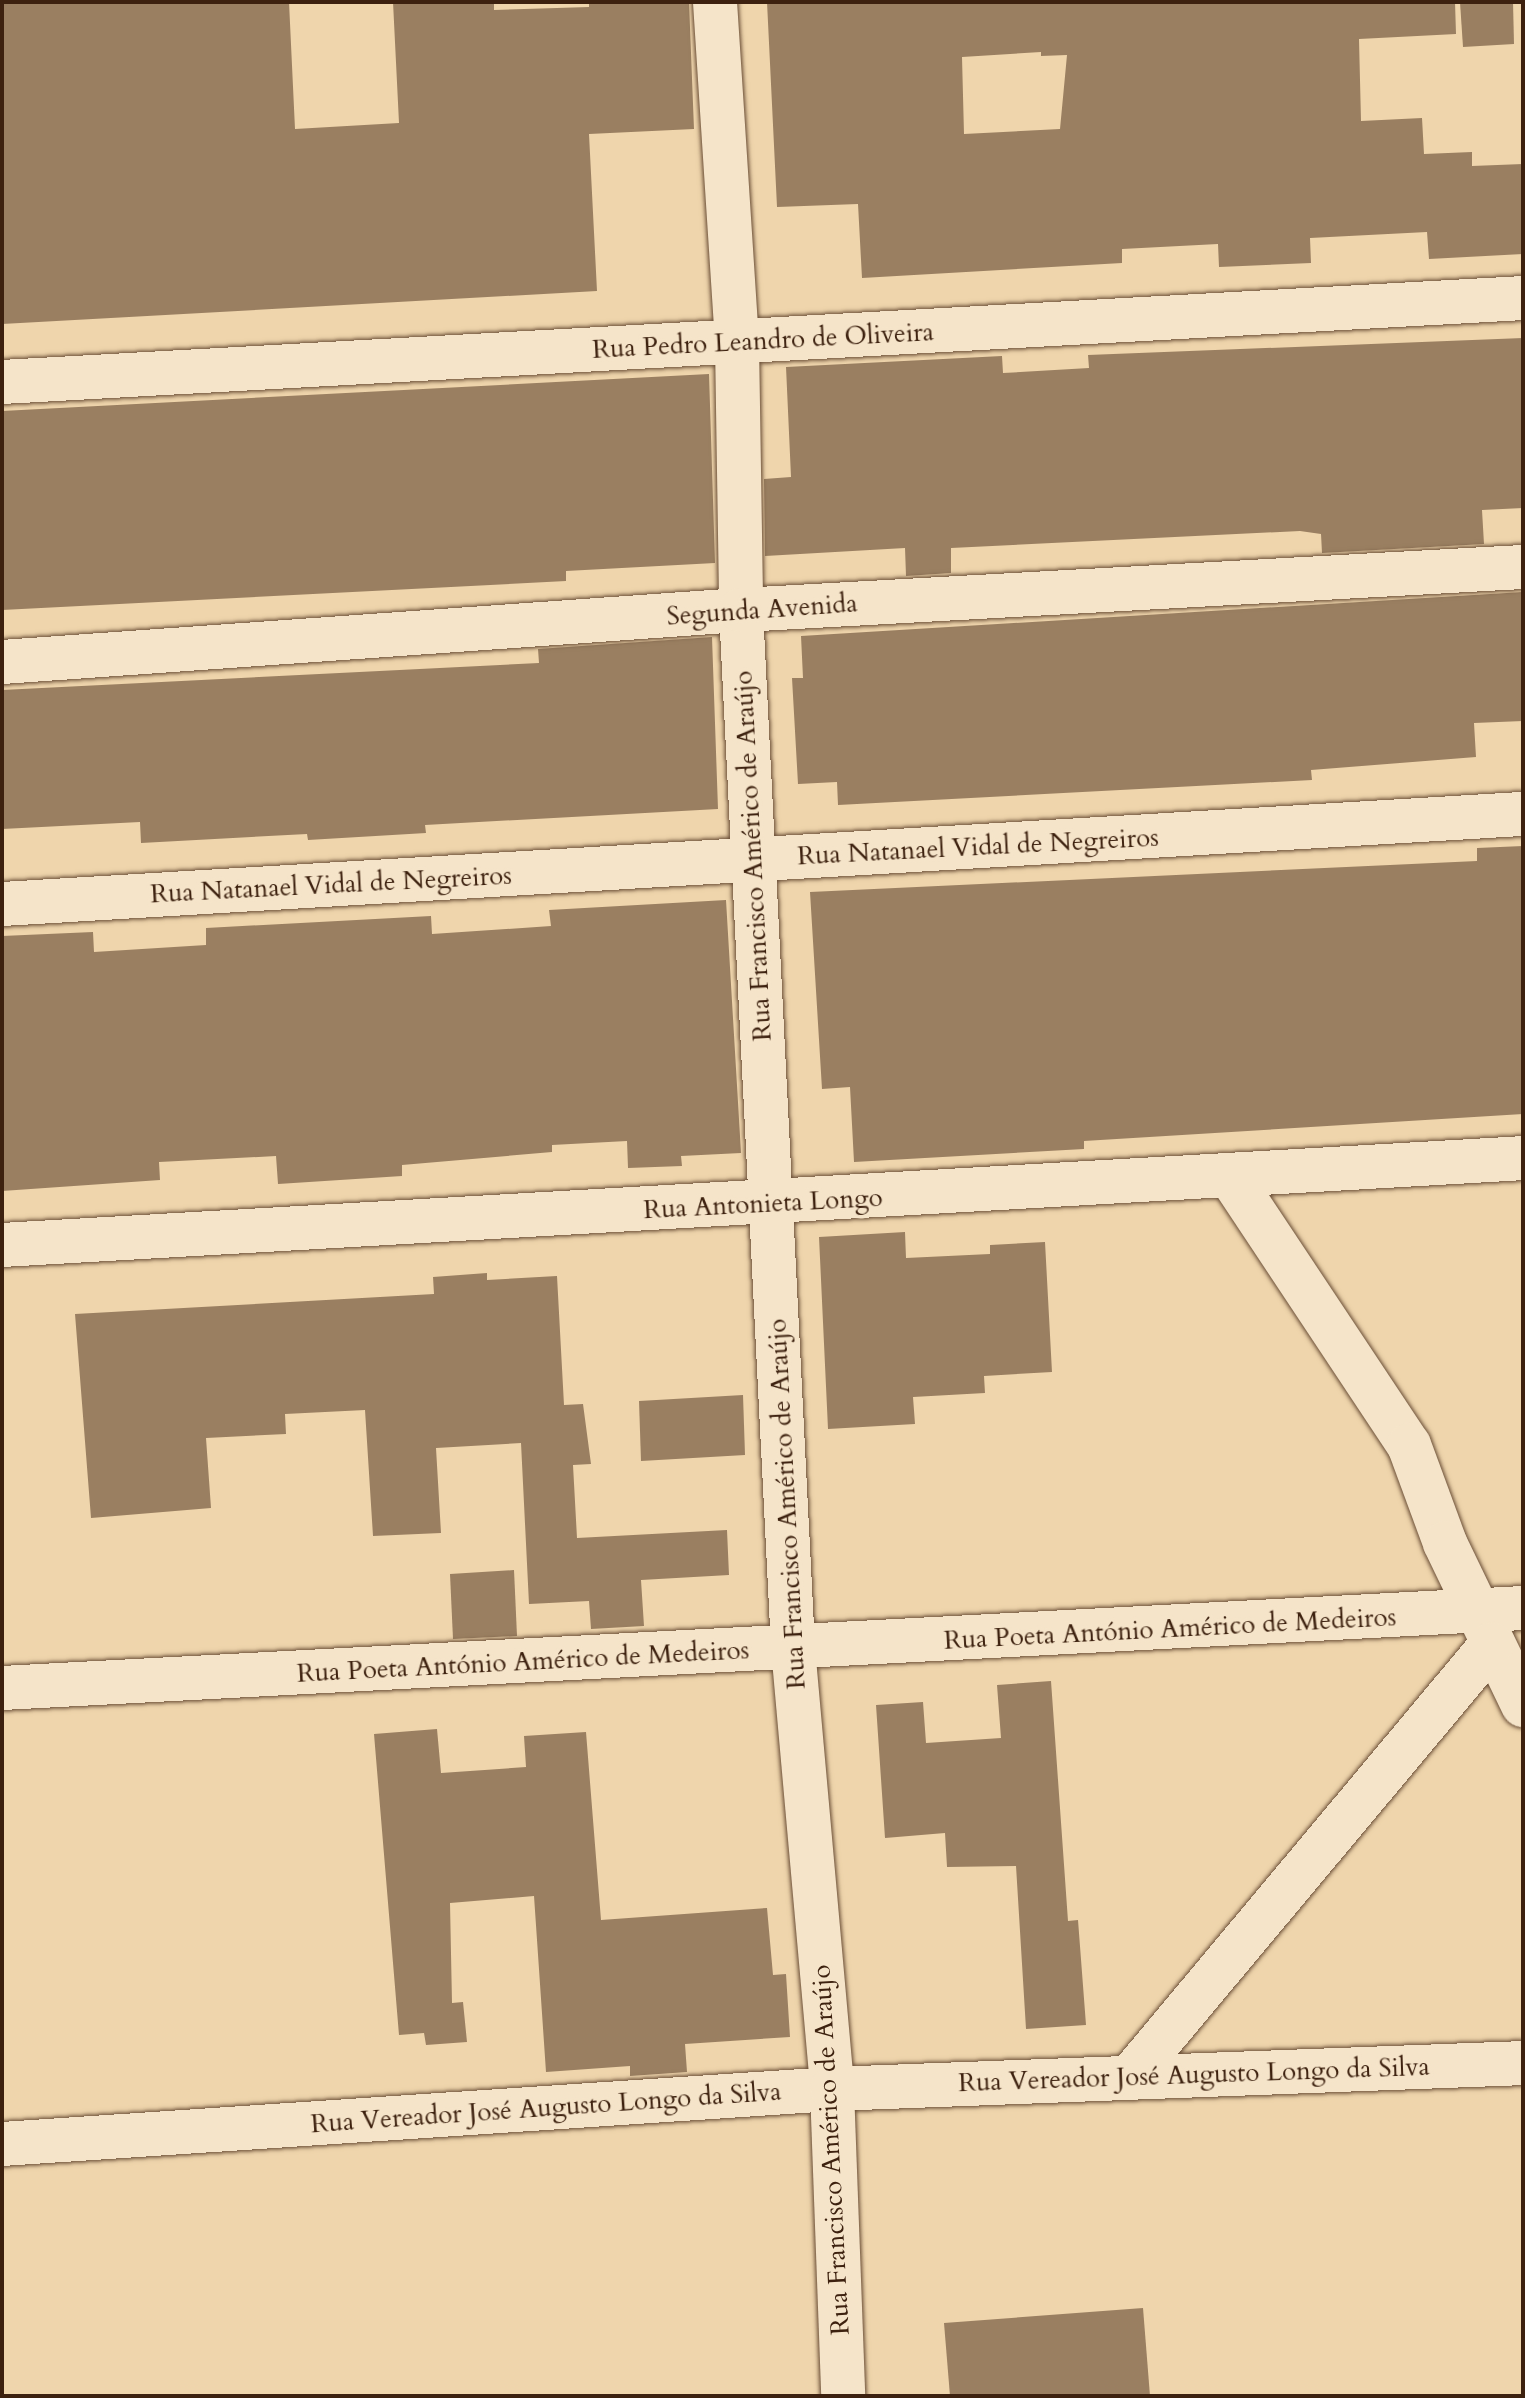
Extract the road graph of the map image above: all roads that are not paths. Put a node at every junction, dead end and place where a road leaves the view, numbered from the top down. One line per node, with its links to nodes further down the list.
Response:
1 (715, 2): 3 (street, Rua Francisco Américo de Araújo)
2 (1523, 298): 3 (street, Rua Pedro Leandro de Oliveira)
3 (737, 343): 4 (street, Rua Pedro Leandro de Oliveira); 6 (street, Rua Francisco Américo de Araújo)
4 (2, 382)
5 (1523, 567): 6 (street, Segunda Avenida)
6 (741, 610): 7 (street, Segunda Avenida); 9 (street, Rua Francisco Américo de Araújo)
7 (2, 662)
8 (1523, 814): 9 (street, Rua Natanael Vidal de Negreiros)
9 (754, 861): 10 (street, Rua Natanael Vidal de Negreiros); 13 (street, Rua Francisco Américo de Araújo)
10 (2, 904)
11 (1523, 1158): 12 (street, Rua Antonieta Longo)
12 (1230, 1176): 13 (street, Rua Antonieta Longo); 16 (street)
13 (770, 1204): 14 (street, Rua Antonieta Longo); 17 (street, Rua Francisco Américo de Araújo)
14 (2, 1245)
15 (1523, 1608): 16 (street, Rua Poeta António Américo de Medeiros)
16 (1484, 1629): 17 (street, Rua Poeta António Américo de Medeiros); 19 (street); 21 (street)
17 (793, 1648): 18 (street, Rua Poeta António Américo de Medeiros); 22 (street, Rua Francisco Américo de Araújo)
18 (2, 1688)
19 (1523, 1705)
20 (1523, 2063): 21 (street, Rua Vereador José Augusto Longo da Silva)
21 (1130, 2077): 22 (street, Rua Vereador José Augusto Longo da Silva)
22 (832, 2089): 23 (street, Rua Vereador José Augusto Longo da Silva); 24 (street, Rua Francisco Américo de Araújo)
23 (2, 2144)
24 (843, 2396)

